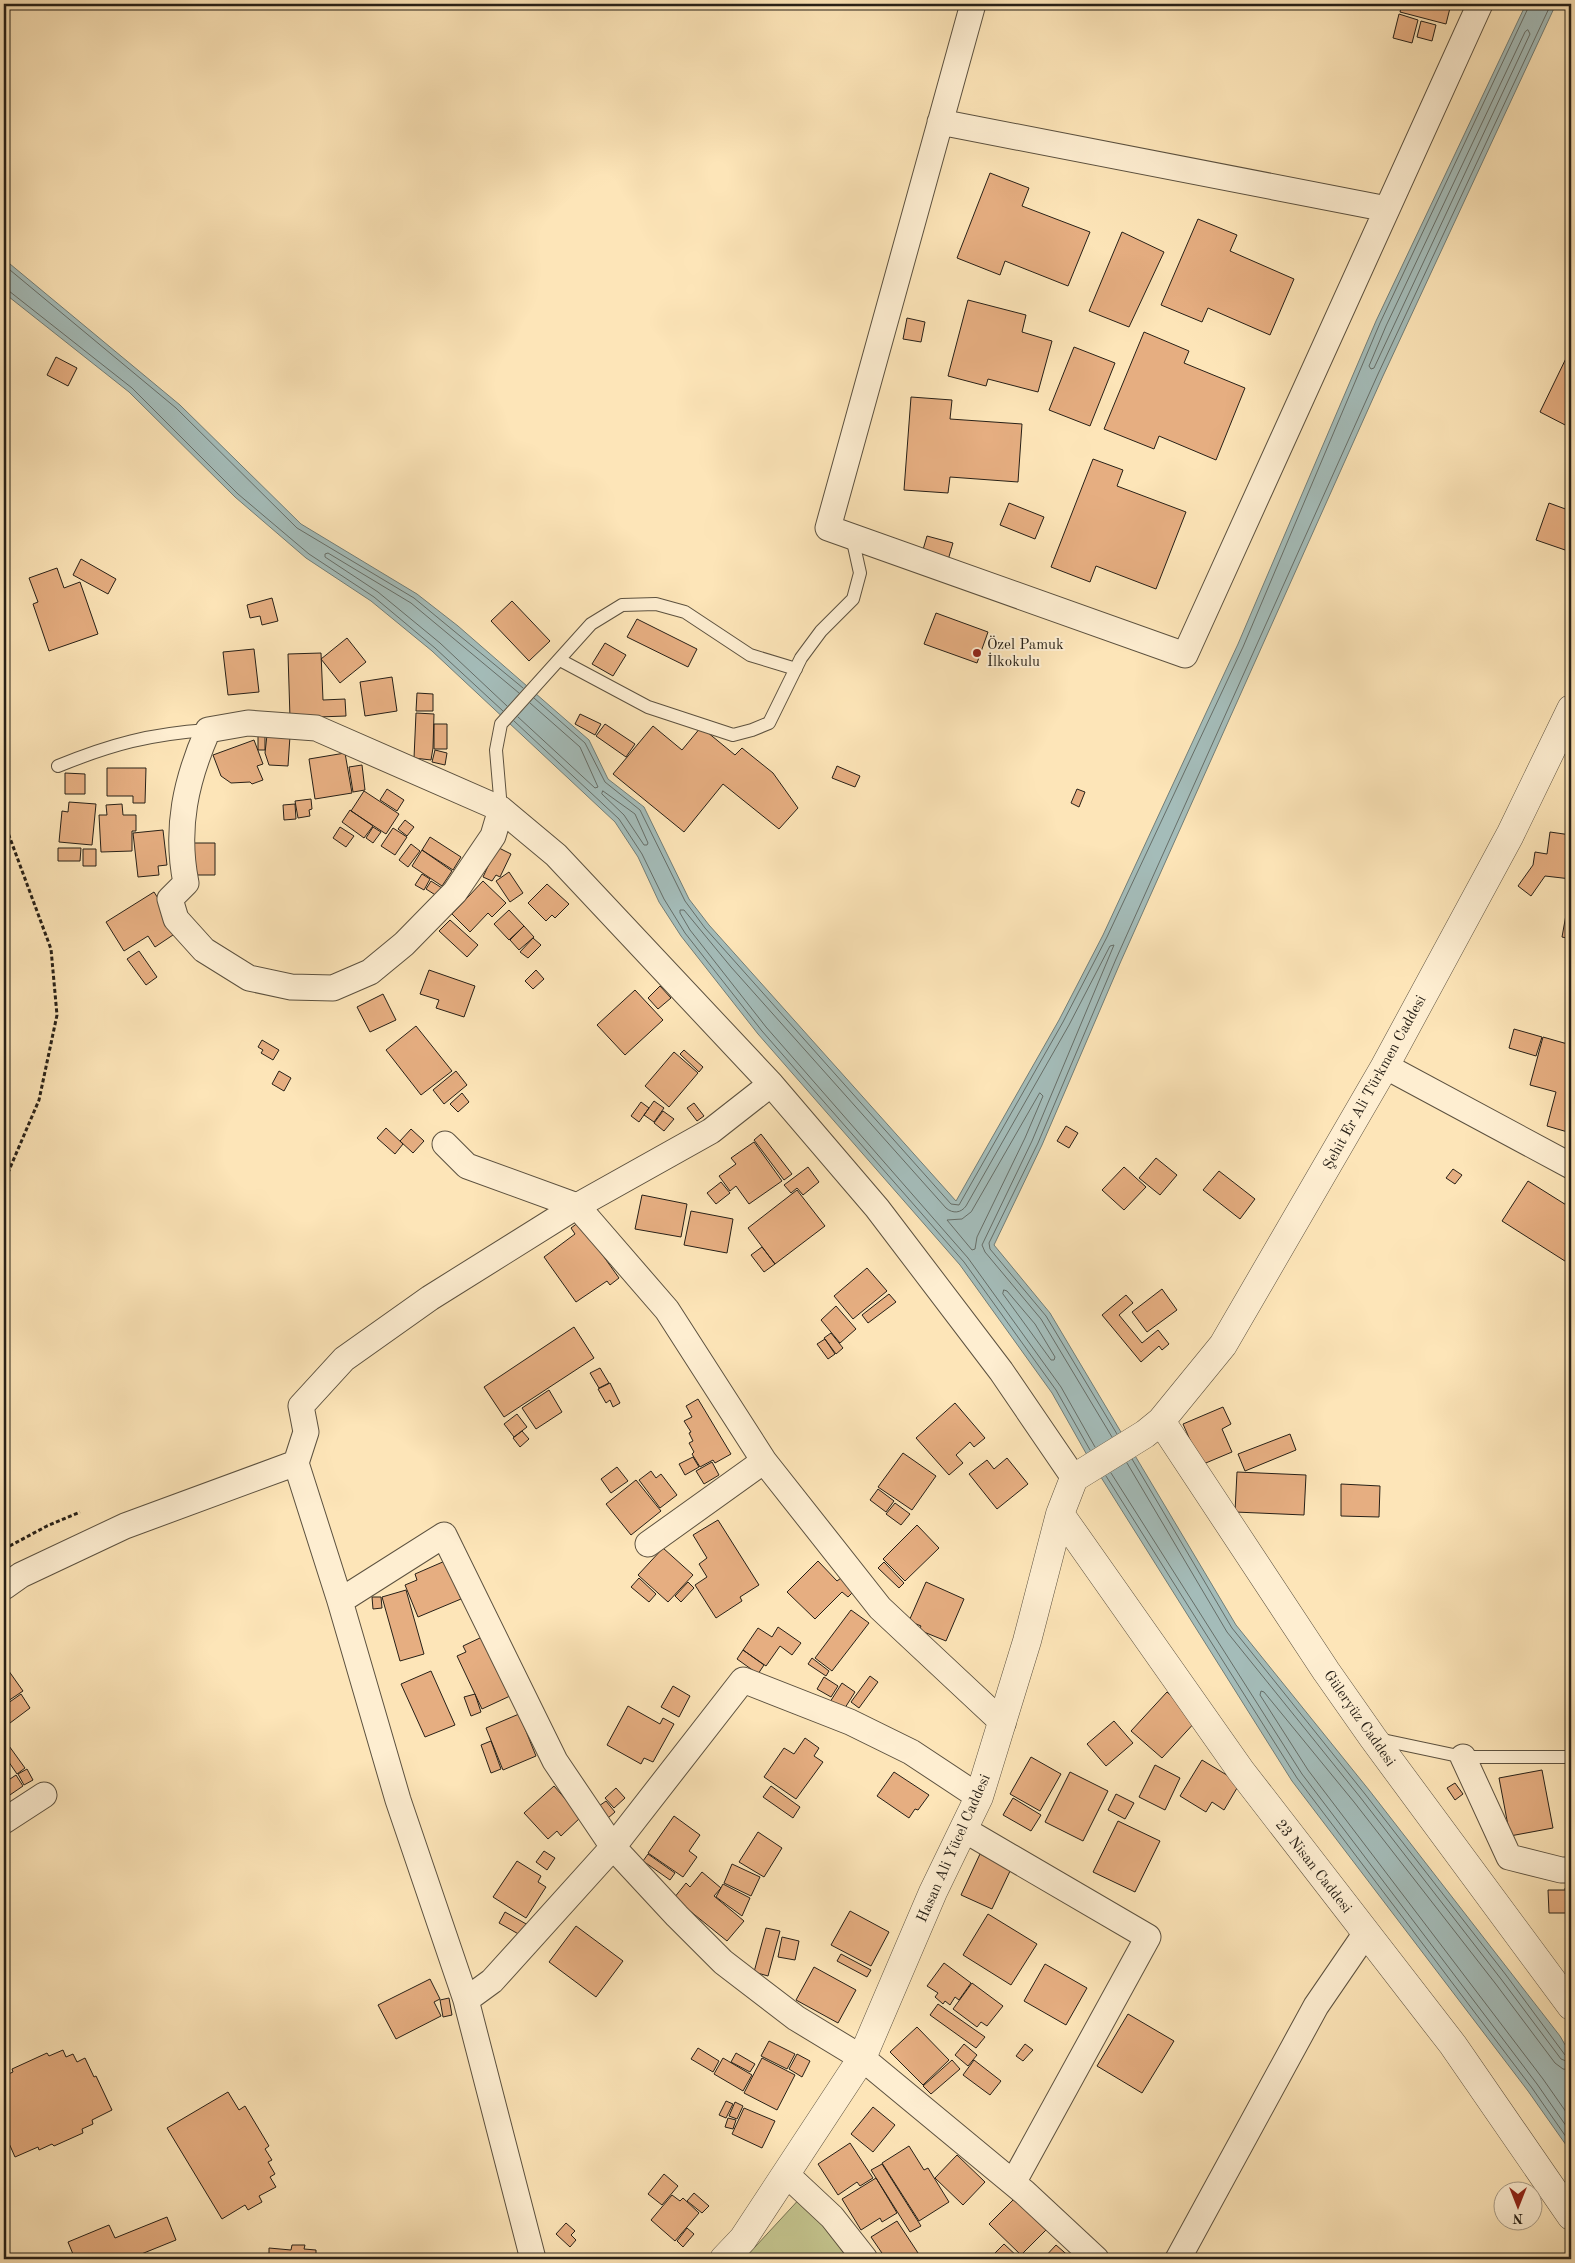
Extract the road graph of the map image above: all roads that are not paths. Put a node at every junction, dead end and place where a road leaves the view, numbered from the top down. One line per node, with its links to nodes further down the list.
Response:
1 (973, 4): 3 (street)
2 (1480, 4): 4 (street)
3 (940, 122): 4 (street); 5 (street)
4 (1387, 209): 5 (street)
5 (852, 537): 7 (lane)
6 (560, 660): 7 (lane); 7 (lane); 11 (lane)
7 (796, 669)
8 (1571, 709): 12 (street, Şehit Er Ali Türkmen Caddesi)
9 (208, 730): 10 (lane); 11 (street); 11 (street)
10 (58, 766)
11 (501, 809): 13 (street)
12 (1385, 1066): 15 (street); 17 (street, Şehit Er Ali Türkmen Caddesi)
13 (771, 1084): 16 (street); 20 (street)
14 (445, 1144): 16 (street)
15 (1571, 1166)
16 (577, 1206): 18 (street); 19 (street)
17 (1154, 1428): 20 (street); 26 (street, Güleryüz Caddesi)
18 (764, 1461): 22 (street); 25 (street)
19 (296, 1463): 23 (street); 24 (street)
20 (1074, 1478): 21 (street, Hasan Ali Yücel Caddesi)
21 (1060, 1514): 25 (street, Hasan Ali Yücel Caddesi); 35 (street, 23 Nisan Caddesi)
22 (648, 1544)
23 (4, 1587)
24 (340, 1601): 33 (street); 36 (street)
25 (1003, 1723): 30 (street, Hasan Ali Yücel Caddesi)
26 (1373, 1738): 27 (lane); 37 (street, Güleryüz Caddesi)
27 (1463, 1757): 28 (lane); 34 (street)
28 (1571, 1757)
29 (44, 1795): 31 (street)
30 (979, 1797): 32 (street, Hasan Ali Yücel Caddesi); 33 (street)
31 (4, 1821)
32 (963, 1829): 38 (street, Hasan Ali Yücel Caddesi); 40 (street)
33 (613, 1847): 36 (street); 38 (street)
34 (1571, 1870)
35 (1366, 1933): 41 (street, 23 Nisan Caddesi); 46 (street)
36 (466, 2000): 42 (street)
37 (1571, 2006)
38 (862, 2058): 39 (street, Hasan Ali Yücel Caddesi); 40 (street)
39 (786, 2174): 43 (street, Hasan Ali Yücel Caddesi); 44 (street)
40 (1012, 2182): 45 (street)
41 (1571, 2216)
42 (532, 2259)
43 (724, 2259)
44 (865, 2259)
45 (1096, 2259)
46 (1178, 2259)

